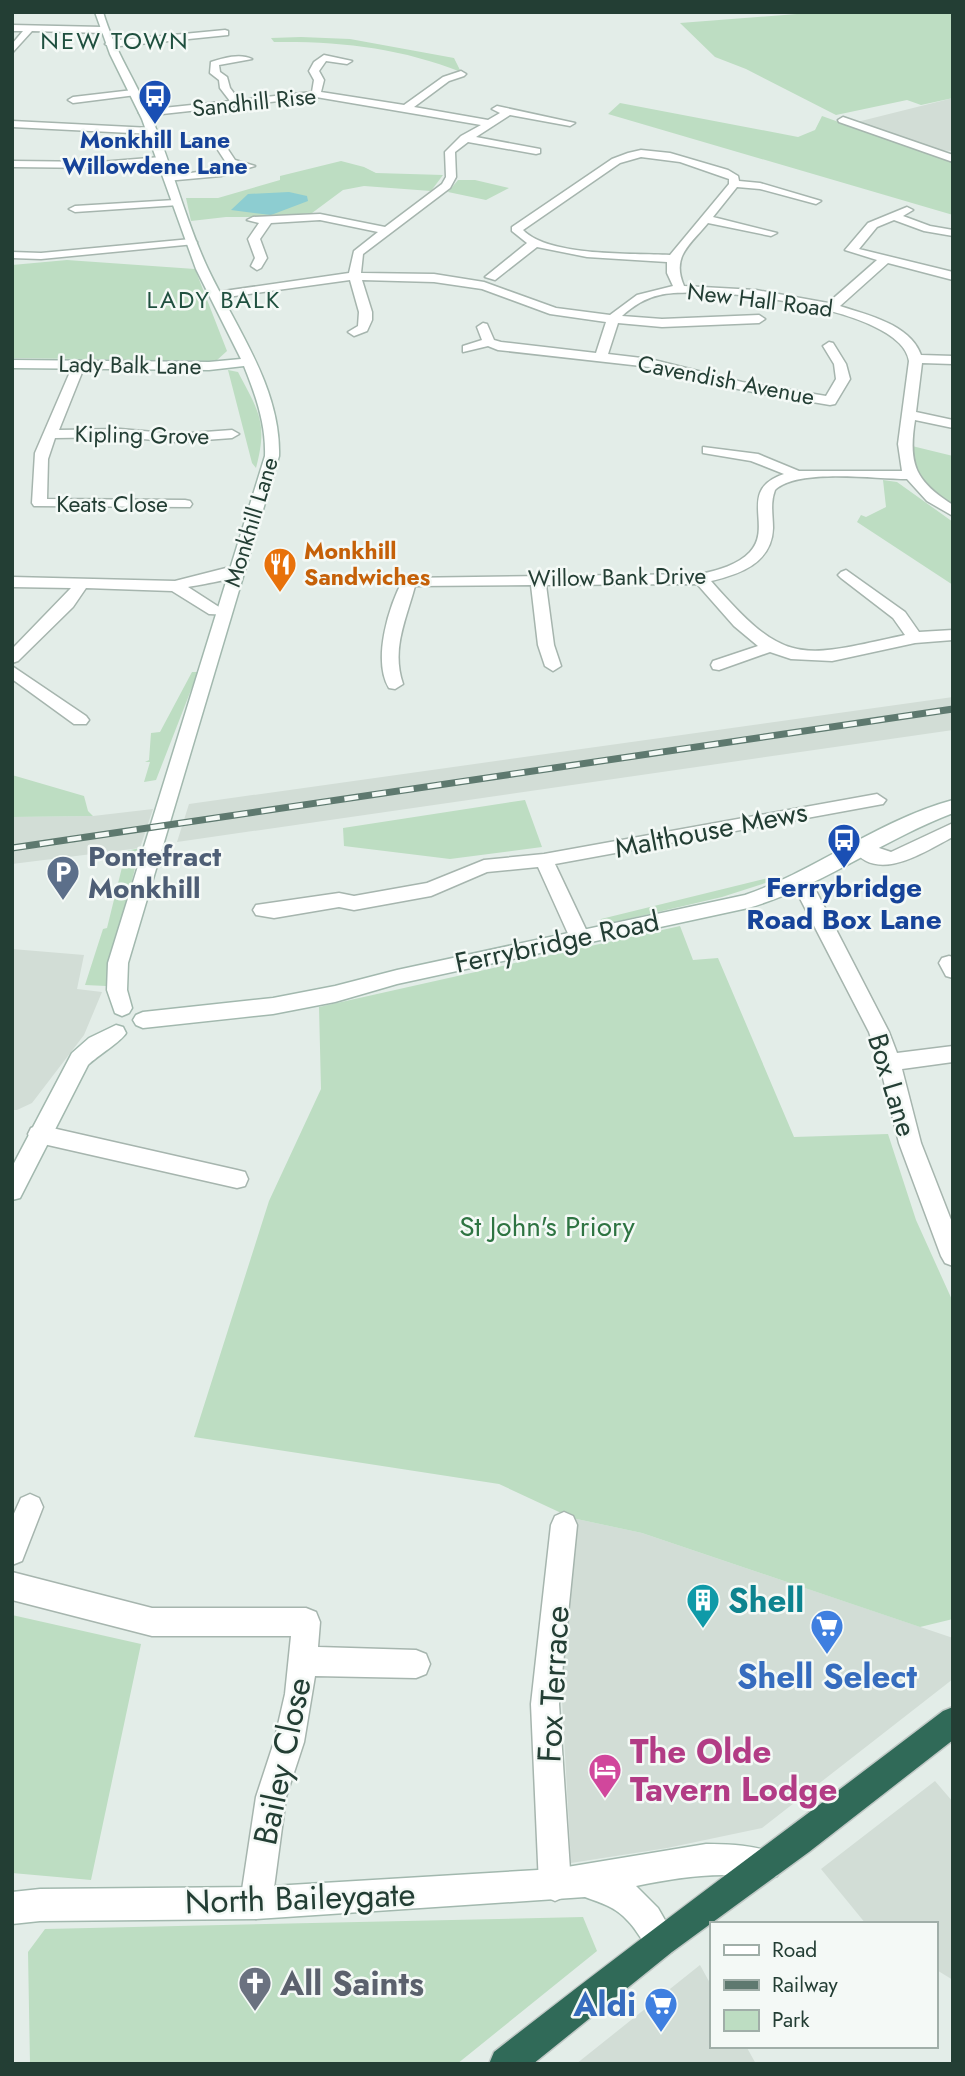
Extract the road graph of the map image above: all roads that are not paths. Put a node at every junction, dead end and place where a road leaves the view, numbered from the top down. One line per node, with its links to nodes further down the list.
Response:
1 (99, 12): 4 (street, Monkhill Lane)
2 (12, 28): 3 (street)
3 (30, 28): 4 (street); 7 (street)
4 (103, 30): 6 (street, Monkhill Lane)
5 (225, 33): 6 (street)
6 (110, 44): 11 (street, Monkhill Lane)
7 (12, 50)
8 (247, 59): 14 (street)
9 (347, 61): 12 (street)
10 (461, 74): 15 (street)
11 (133, 93): 13 (street); 18 (street, Monkhill Lane)
12 (316, 94): 14 (street, Sandhill Rise); 15 (street, Sandhill Rise)
13 (73, 100)
14 (237, 103): 18 (street, Sandhill Rise)
15 (406, 108): 21 (street, Sandhill Rise)
16 (495, 108): 17 (street)
17 (509, 111): 20 (street); 21 (street)
18 (144, 113): 23 (street, Monkhill Lane)
19 (843, 120): 27 (street)
20 (570, 122)
21 (488, 123): 24 (street)
22 (12, 124): 23 (street)
23 (151, 131): 28 (street, Monkhill Lane)
24 (465, 138): 26 (street); 38 (street)
25 (194, 143): 30 (street)
26 (536, 151)
27 (953, 159)
28 (161, 160): 29 (street); 30 (street, Monkhill Lane)
29 (12, 164)
30 (170, 179): 33 (street, Monkhill Lane)
31 (734, 184): 32 (street); 37 (street); 42 (street)
32 (816, 201)
33 (175, 203): 34 (street); 41 (street, Monkhill Lane)
34 (75, 209)
35 (907, 210): 36 (street)
36 (894, 216): 40 (street); 46 (street)
37 (706, 219): 39 (street); 45 (street)
38 (388, 231): 48 (street); 49 (street)
39 (771, 233)
40 (953, 233)
41 (191, 242): 43 (street); 53 (street, Monkhill Lane)
42 (535, 243): 45 (street); 51 (street)
43 (141, 245): 44 (street); 47 (street)
44 (12, 255)
45 (673, 259): 52 (street)
46 (884, 260): 50 (street); 54 (street)
47 (138, 261)
48 (257, 266)
49 (354, 276): 53 (street); 55 (street); 58 (street)
50 (953, 276)
51 (491, 277)
52 (680, 289): 54 (street, New Hall Road); 55 (street, New Hall Road)
53 (217, 296): 65 (street, Monkhill Lane)
54 (831, 307): 63 (street, New Hall Road)
55 (613, 319): 56 (street); 62 (street, Cavendish Avenue)
56 (759, 319)
57 (483, 327): 59 (street)
58 (354, 332)
59 (489, 342): 61 (street); 62 (street, Cavendish Avenue)
60 (829, 346): 62 (street, Cavendish Avenue)
61 (468, 349)
62 (601, 356)
63 (915, 359): 64 (street); 68 (street)
64 (953, 360)
65 (247, 362): 67 (street, Lady Balk Lane); 77 (street, Monkhill Lane)
66 (12, 364): 67 (street, Lady Balk Lane)
67 (79, 365): 70 (street)
68 (910, 415): 69 (street); 74 (street)
69 (953, 424)
70 (52, 434): 71 (street, Kipling Grove); 75 (street, Keats Close)
71 (232, 435)
72 (708, 450): 73 (street)
73 (794, 474): 74 (street); 79 (street, Willow Bank Drive)
74 (908, 475): 76 (street)
75 (185, 504)
76 (953, 512)
77 (236, 574): 83 (street); 84 (street, Monkhill Lane)
78 (846, 575): 86 (street)
79 (701, 579): 80 (street, Willow Bank Drive); 87 (street)
80 (538, 580): 90 (street); 92 (street, Willow Bank Drive)
81 (12, 582): 82 (street)
82 (81, 585): 83 (street); 88 (street)
83 (174, 586): 84 (street)
84 (224, 612): 102 (street, Monkhill Lane)
85 (953, 635): 86 (street)
86 (915, 638): 87 (street)
87 (770, 647): 89 (street)
88 (12, 658)
89 (719, 665)
90 (553, 666)
91 (12, 671): 93 (street)
92 (395, 684)
93 (80, 720)
94 (877, 800): 98 (street, Malthouse Mews)
95 (953, 806): 97 (street, Ferrybridge Road)
96 (953, 829): 97 (street)
97 (861, 848): 99 (street, Ferrybridge Road)
98 (544, 860): 100 (street, Malthouse Mews); 101 (street)
99 (801, 881): 101 (street, Ferrybridge Road); 106 (street, Box Lane)
100 (262, 911)
101 (580, 938): 103 (street, Ferrybridge Road)
102 (122, 1008): 103 (street); 104 (street)
103 (143, 1020): 104 (street)
104 (116, 1033): 107 (street)
105 (953, 1054): 106 (street)
106 (890, 1062): 110 (street, Box Lane)
107 (39, 1134): 108 (street); 109 (street)
108 (237, 1179)
109 (12, 1191)
110 (953, 1256)
111 (30, 1507): 113 (street)
112 (564, 1525): 120 (street, Fox Terrace)
113 (12, 1552)
114 (12, 1586): 115 (street, Bailey Close)
115 (303, 1661): 116 (street, Bailey Close); 121 (street, Bailey Close)
116 (416, 1664)
117 (951, 1727): 118 (highway)
118 (766, 1865): 119 (street, North Baileygate); 123 (highway)
119 (588, 1882): 120 (street, North Baileygate); 123 (street, North Baileygate)
120 (555, 1885): 121 (street, North Baileygate)
121 (256, 1903): 122 (street, North Baileygate)
122 (12, 1908)
123 (661, 1941): 124 (highway)
124 (506, 2064)

